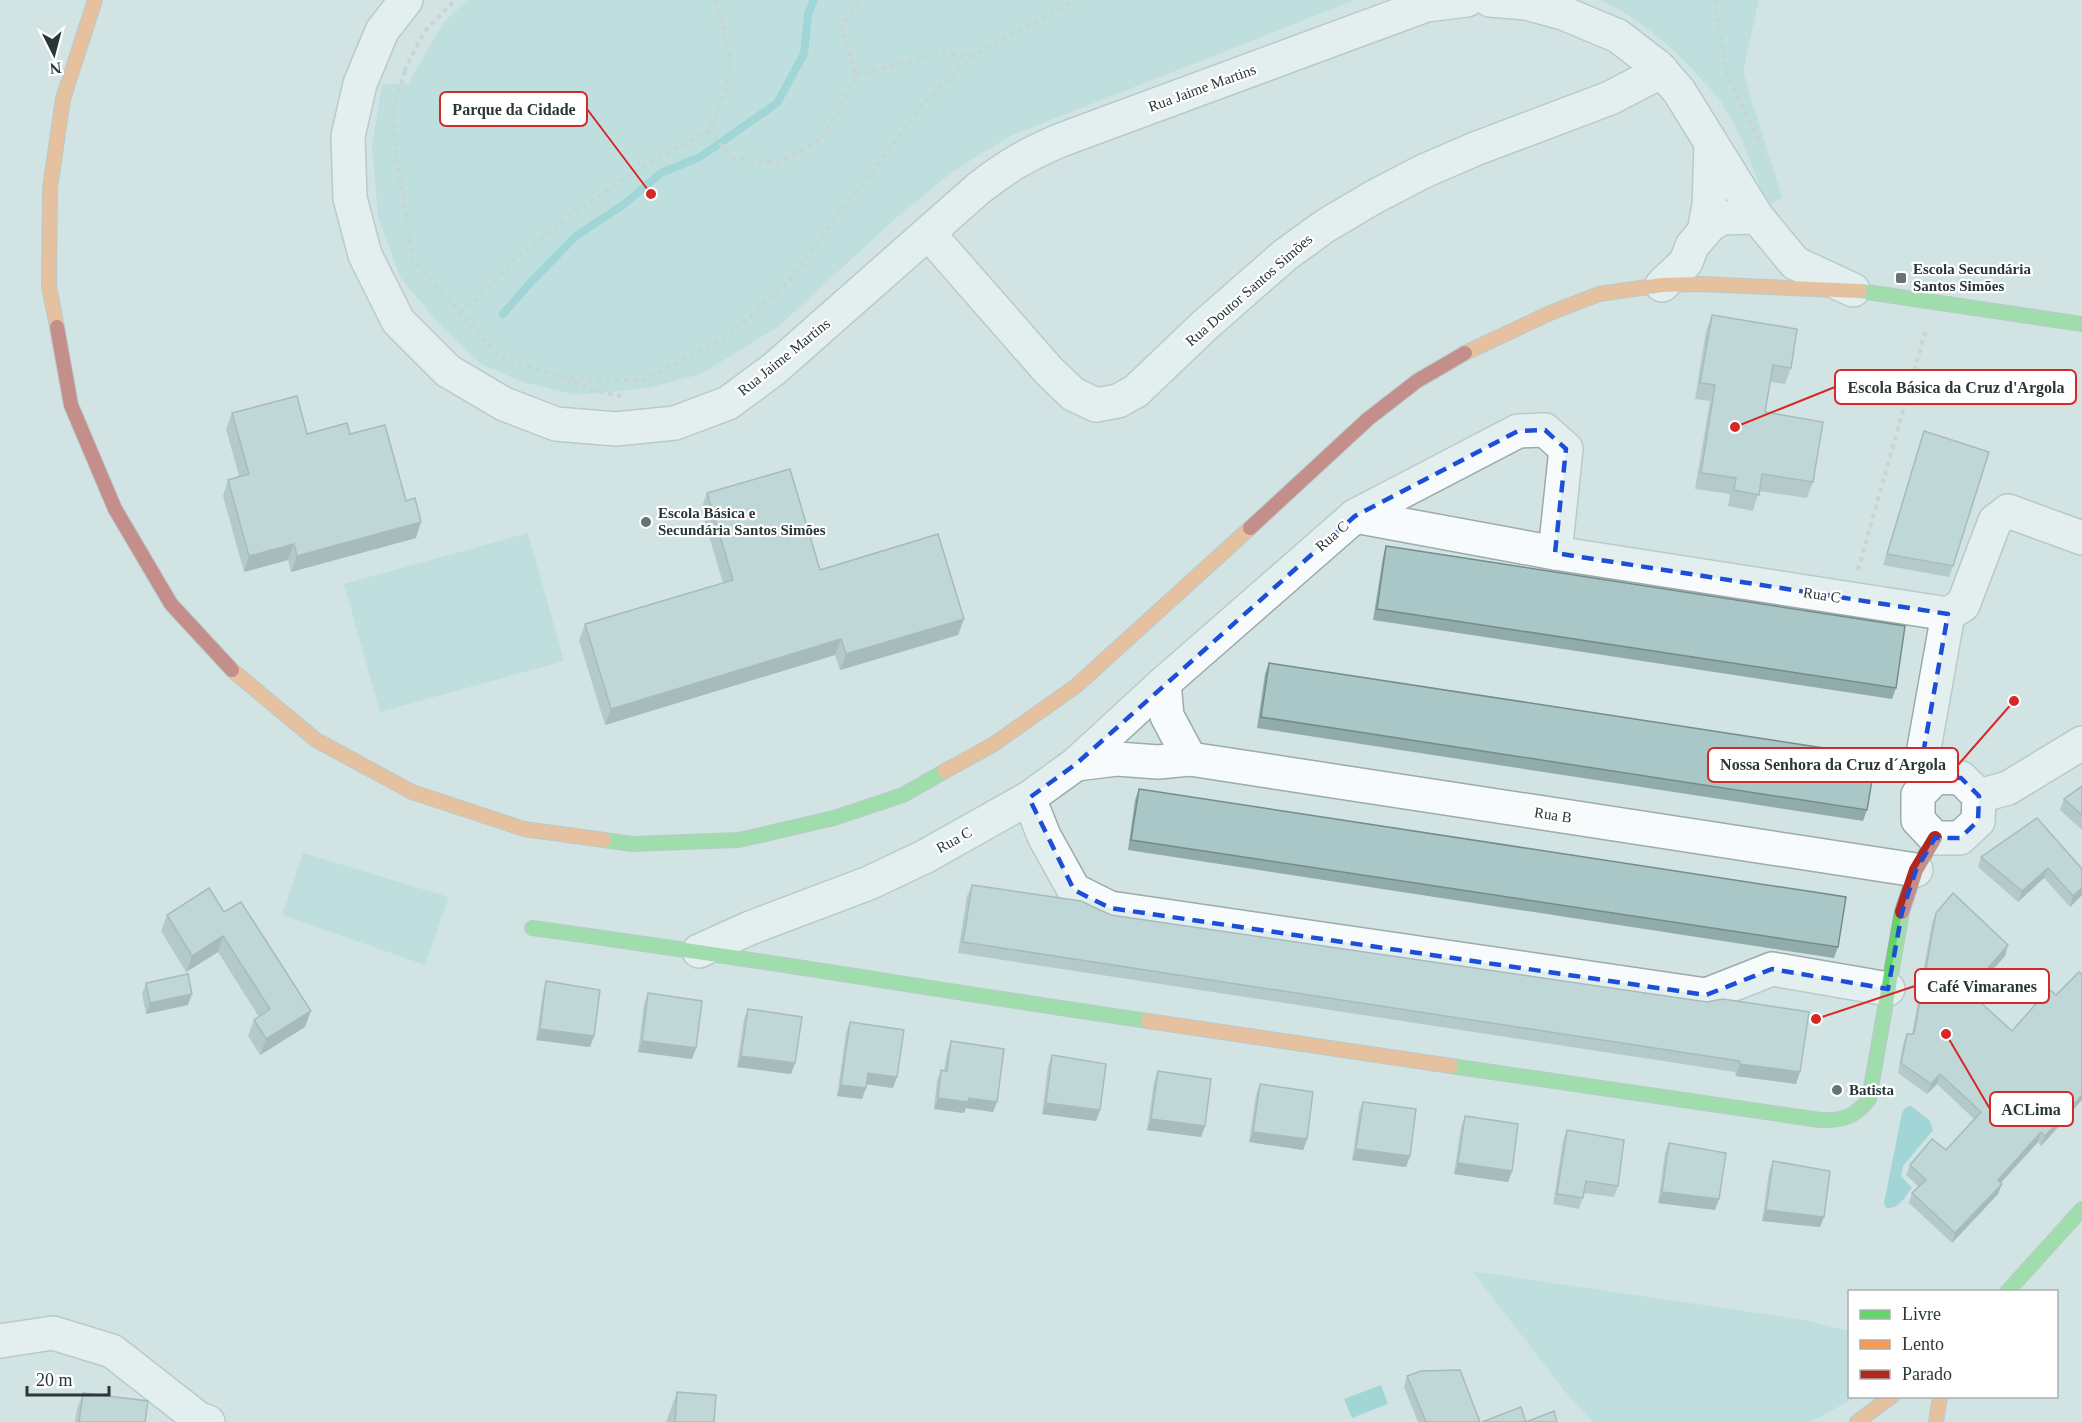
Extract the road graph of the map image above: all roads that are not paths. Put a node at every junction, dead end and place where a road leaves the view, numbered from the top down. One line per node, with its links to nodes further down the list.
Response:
1 (95, 0): 12 (street)
2 (406, 0): 9 (street, Rua Jaime Martins)
3 (1467, 0): 9 (street, Rua Jaime Martins)
4 (1490, 0): 5 (street)
5 (1662, 71): 6 (street); 9 (street, Rua Doutor Santos Simões)
6 (1711, 144): 7 (street); 8 (street)
7 (1757, 217): 8 (street); 10 (street)
8 (1704, 232): 11 (street)
9 (929, 234)
10 (1779, 244): 13 (street); 14 (street)
11 (1693, 273): 12 (street); 13 (street)
12 (1662, 285)
13 (1757, 286): 14 (street)
14 (1853, 290): 15 (street)
15 (2082, 324)
16 (1354, 516): 18 (street, Rua C); 18 (street); 20 (street, Rua C)
17 (2082, 538): 19 (street)
18 (1555, 554): 19 (street, Rua C)
19 (1948, 614): 24 (street)
20 (1164, 682): 22 (street); 23 (street, Rua C)
21 (2082, 743): 25 (street)
22 (1190, 759): 23 (street, Rua B); 28 (street, Rua B)
23 (1076, 764): 26 (street, Rua C)
24 (1936, 777): 25 (street); 27 (street)
25 (1979, 796): 27 (street)
26 (1029, 798): 30 (street, Rua C); 31 (street)
27 (1935, 838): 28 (street)
28 (1916, 870): 31 (street)
29 (532, 928): 30 (street)
30 (699, 951): 31 (street)
31 (1888, 989)
32 (2082, 1209): 33 (street)
33 (2009, 1290)
34 (0, 1341): 37 (street)
35 (1890, 1398): 38 (street)
36 (1940, 1398): 39 (street)
37 (208, 1422)
38 (1857, 1422)
39 (1936, 1422)

